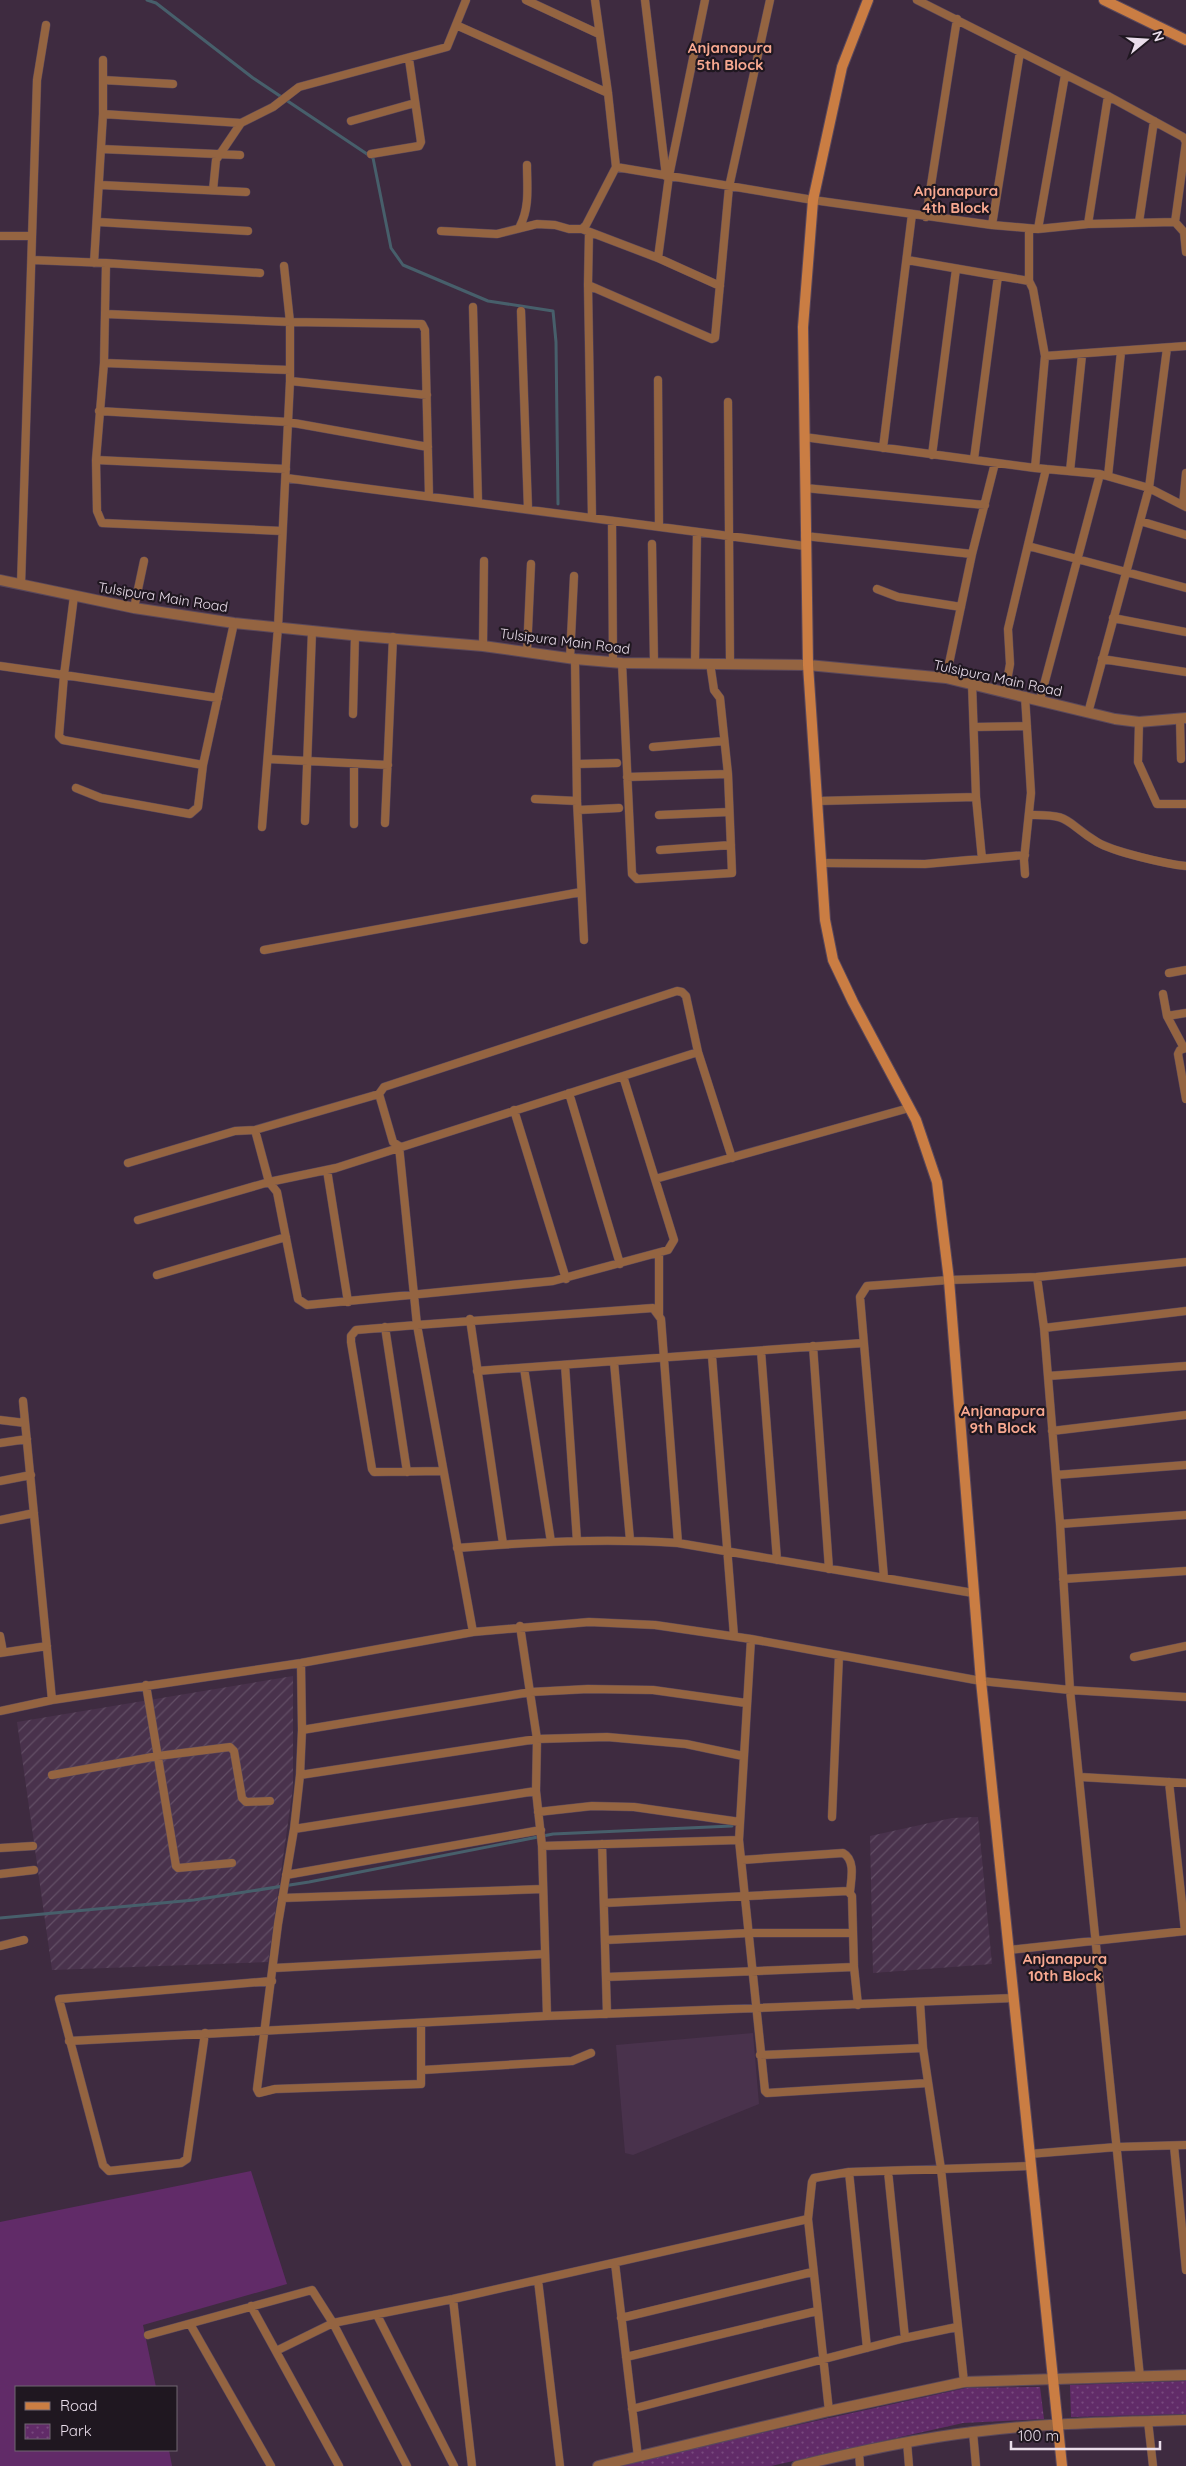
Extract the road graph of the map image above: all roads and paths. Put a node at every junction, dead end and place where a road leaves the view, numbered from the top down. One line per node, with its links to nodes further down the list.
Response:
1 (466, 0): 12 (street)
2 (526, 0): 13 (street)
3 (595, 0): 13 (street)
4 (645, 0): 34 (street)
5 (705, 0): 34 (street)
6 (868, 0): 39 (main road)
7 (917, 0): 10 (street)
8 (1104, 0): 14 (main road)
9 (767, 1): 36 (street)
10 (957, 19): 15 (street); 41 (street)
11 (46, 25): 54 (street)
12 (456, 25): 16 (street); 21 (street)
13 (598, 34): 21 (street)
14 (1186, 40)
15 (1020, 52): 18 (street); 46 (street)
16 (409, 59): 23 (street); 27 (street)
17 (103, 60): 19 (street)
18 (1065, 75): 22 (street); 49 (street)
19 (103, 80): 20 (street); 24 (street)
20 (173, 84)
21 (608, 93): 33 (street)
22 (1108, 96): 26 (street); 45 (street)
23 (414, 103): 25 (street); 30 (street)
24 (103, 114): 27 (street); 28 (street)
25 (351, 121)
26 (1154, 121): 43 (street); 44 (street)
27 (241, 123): 29 (street)
28 (101, 149): 29 (street); 35 (street)
29 (221, 154): 31 (street); 37 (street)
30 (371, 154)
31 (240, 155)
32 (527, 164): 47 (street)
33 (616, 167): 34 (street); 50 (street)
34 (667, 176): 36 (street); 56 (street)
35 (100, 185): 37 (street); 42 (street)
36 (729, 187): 39 (street); 67 (street)
37 (212, 190): 38 (street)
38 (246, 192)
39 (813, 200): 40 (street); 85 (main road)
40 (912, 214): 41 (street); 58 (street)
41 (926, 217): 46 (street)
42 (98, 222): 51 (street); 59 (street)
43 (1139, 222): 44 (street); 45 (street)
44 (1175, 222): 55 (street)
45 (1088, 224): 49 (street)
46 (992, 225): 48 (street)
47 (520, 226): 50 (street); 52 (street)
48 (1029, 229): 49 (street); 65 (street)
49 (1038, 229)
50 (585, 230): 56 (street); 66 (street)
51 (248, 231)
52 (441, 231)
53 (0, 236): 54 (street)
54 (32, 236): 57 (street)
55 (1186, 252)
56 (658, 258): 67 (street)
57 (32, 260): 59 (street); 125 (street)
58 (907, 260): 62 (street); 87 (street)
59 (94, 263): 60 (street)
60 (106, 263): 63 (street); 70 (street)
61 (284, 266): 71 (street)
62 (956, 269): 64 (street); 88 (street)
63 (260, 273)
64 (998, 276): 65 (street); 89 (street)
65 (1029, 281): 76 (street)
66 (588, 284): 67 (street); 106 (street)
67 (720, 286)
68 (474, 307): 102 (street)
69 (521, 311): 105 (street)
70 (106, 314): 71 (street); 77 (street)
71 (290, 322): 78 (street); 81 (street)
72 (1186, 346): 73 (street)
73 (1167, 348): 74 (street); 100 (street)
74 (1121, 352): 75 (street); 97 (street)
75 (1082, 354): 76 (street); 95 (street)
76 (1046, 356): 92 (street)
77 (104, 363): 78 (street); 83 (street)
78 (290, 370): 80 (street)
79 (658, 380): 109 (street)
80 (290, 381): 81 (street); 84 (street)
81 (428, 395): 86 (street)
82 (728, 402): 113 (street)
83 (99, 411): 84 (street); 90 (street)
84 (288, 422): 86 (street); 93 (street)
85 (804, 437): 87 (street); 99 (main road)
86 (428, 447): 101 (street)
87 (883, 448): 88 (street)
88 (932, 455): 89 (street)
89 (974, 459): 91 (street)
90 (96, 460): 93 (street); 110 (street)
91 (995, 463): 92 (street); 103 (street)
92 (1035, 468): 94 (street)
93 (286, 469): 98 (street)
94 (1046, 469): 95 (street); 116 (street)
95 (1070, 471): 97 (street)
96 (1186, 473): 104 (street)
97 (1104, 476): 100 (street); 118 (street)
98 (286, 478): 101 (street); 110 (street)
99 (805, 488): 103 (street); 114 (main road)
100 (1149, 488): 104 (street); 108 (street)
101 (429, 496): 102 (street)
102 (478, 502): 105 (street)
103 (985, 505): 117 (street)
104 (1184, 506)
105 (528, 509): 106 (street)
106 (592, 518): 107 (street)
107 (612, 521): 109 (street); 142 (street)
108 (1140, 521): 112 (street); 122 (street)
109 (659, 527): 111 (street)
110 (282, 531): 133 (street)
111 (697, 532): 113 (street); 144 (street)
112 (1186, 535)
113 (728, 536): 114 (street); 146 (street)
114 (805, 541): 117 (street); 147 (main road)
115 (652, 544): 143 (street)
116 (1028, 546): 118 (street); 153 (street)
117 (972, 554): 129 (street)
118 (1076, 558): 122 (street); 156 (street)
119 (144, 561): 130 (street)
120 (484, 561): 138 (street)
121 (531, 564): 139 (street)
122 (1125, 571): 126 (street); 131 (street)
123 (574, 576): 140 (street)
124 (0, 580): 125 (street, Tulsipura Main Road)
125 (21, 584): 128 (street, Tulsipura Main Road)
126 (1186, 588)
127 (876, 589): 129 (street)
128 (74, 596): 130 (street, Tulsipura Main Road); 150 (street)
129 (961, 607): 151 (street)
130 (134, 608): 132 (street, Tulsipura Main Road)
131 (1113, 618): 135 (street); 141 (street)
132 (234, 623): 133 (street, Tulsipura Main Road); 155 (street)
133 (278, 627): 134 (street, Tulsipura Main Road); 165 (street)
134 (312, 631): 136 (street, Tulsipura Main Road); 167 (street)
135 (1186, 632)
136 (355, 636): 137 (street, Tulsipura Main Road); 158 (street)
137 (393, 637): 138 (street, Tulsipura Main Road); 172 (street)
138 (483, 646): 139 (street, Tulsipura Main Road)
139 (527, 652): 140 (street, Tulsipura Main Road)
140 (573, 659): 142 (street, Tulsipura Main Road); 170 (street)
141 (1102, 659): 149 (street); 157 (street)
142 (617, 663): 143 (street, Tulsipura Main Road); 174 (street)
143 (654, 663): 144 (street, Tulsipura Main Road)
144 (695, 663): 145 (street, Tulsipura Main Road)
145 (710, 663): 146 (street, Tulsipura Main Road); 163 (street)
146 (730, 663): 147 (street, Tulsipura Main Road)
147 (808, 664): 151 (street, Tulsipura Main Road); 179 (main road)
148 (0, 666): 150 (street)
149 (1186, 672)
150 (64, 674): 155 (street); 171 (street)
151 (946, 678): 152 (street, Tulsipura Main Road)
152 (972, 683): 153 (street, Tulsipura Main Road); 162 (street)
153 (1005, 692): 154 (street, Tulsipura Main Road)
154 (1025, 696): 156 (street, Tulsipura Main Road); 161 (street)
155 (218, 698): 171 (street)
156 (1040, 700): 157 (street, Tulsipura Main Road)
157 (1088, 713): 160 (street, Tulsipura Main Road)
158 (352, 714)
159 (1183, 718): 160 (street, Tulsipura Main Road); 166 (street)
160 (1139, 722): 180 (street)
161 (1027, 726): 162 (street); 185 (street)
162 (974, 727): 176 (street)
163 (724, 741): 164 (street); 173 (street)
164 (653, 747)
165 (268, 759): 167 (street); 189 (street)
166 (1181, 759)
167 (308, 763): 169 (street); 186 (street)
168 (617, 763): 170 (street)
169 (354, 764): 172 (street); 188 (street)
170 (577, 764): 178 (street)
171 (203, 765): 175 (street)
172 (388, 765): 187 (street)
173 (728, 774): 174 (street); 183 (street)
174 (627, 777): 190 (street)
175 (76, 788)
176 (976, 796): 179 (street); 193 (street)
177 (535, 799): 178 (street)
178 (577, 801): 182 (street)
179 (818, 801): 194 (main road)
180 (1186, 804)
181 (619, 808): 182 (street)
182 (578, 810): 197 (street)
183 (729, 812): 184 (street); 190 (street)
184 (659, 815)
185 (1029, 815): 192 (street); 195 (street)
186 (305, 821)
187 (385, 823)
188 (354, 824)
189 (262, 828)
190 (731, 845): 191 (street)
191 (660, 850)
192 (1025, 855): 193 (street); 196 (street)
193 (982, 859): 194 (street)
194 (821, 863): 211 (main road)
195 (1186, 866)
196 (1025, 874)
197 (581, 892): 198 (street); 199 (street)
198 (584, 940)
199 (264, 950)
200 (1186, 970): 201 (street)
201 (1169, 972)
202 (1163, 994): 204 (street)
203 (1186, 1013): 204 (street)
204 (1167, 1016): 205 (street)
205 (1185, 1048): 210 (street)
206 (698, 1052): 207 (street); 209 (street); 215 (street)
207 (623, 1076): 208 (street); 218 (street)
208 (569, 1093): 212 (street); 224 (street)
209 (379, 1094): 213 (street); 214 (street)
210 (1186, 1099)
211 (909, 1108): 215 (street); 228 (main road)
212 (514, 1110): 214 (street); 227 (street)
213 (255, 1130): 216 (street); 219 (street)
214 (398, 1146): 217 (street); 229 (street)
215 (732, 1158): 218 (street)
216 (128, 1163)
217 (328, 1170): 219 (street); 230 (street)
218 (655, 1179): 222 (street)
219 (269, 1182): 220 (street); 221 (street)
220 (138, 1220)
221 (286, 1237): 225 (street); 230 (street)
222 (659, 1253): 224 (street); 232 (street)
223 (1186, 1262): 226 (street)
224 (620, 1264): 227 (street)
225 (157, 1275)
226 (1037, 1277): 228 (street); 236 (street)
227 (566, 1279): 229 (street)
228 (949, 1280): 237 (street); 277 (main road)
229 (415, 1296): 230 (street); 234 (street)
230 (348, 1302)
231 (1186, 1311): 236 (street)
232 (659, 1314): 233 (street); 241 (street)
233 (470, 1319): 234 (street); 246 (street)
234 (417, 1324): 235 (street); 256 (street)
235 (385, 1327): 257 (street); 257 (street)
236 (1044, 1328): 247 (street)
237 (863, 1343): 238 (street); 275 (street)
238 (813, 1346): 239 (street); 273 (street)
239 (761, 1351): 240 (street); 272 (street)
240 (712, 1356): 241 (street); 271 (street)
241 (664, 1359): 242 (street); 268 (street)
242 (614, 1362): 243 (street); 265 (street)
243 (565, 1366): 245 (street); 266 (street)
244 (1186, 1366): 247 (street)
245 (524, 1368): 246 (street); 267 (street)
246 (477, 1371): 269 (street)
247 (1048, 1376): 252 (street)
248 (23, 1401): 251 (street)
249 (1186, 1415): 252 (street)
250 (0, 1420): 251 (street)
251 (25, 1423): 253 (street)
252 (1052, 1431): 259 (street)
253 (27, 1439): 254 (street); 258 (street)
254 (0, 1444)
255 (1186, 1465): 259 (street)
256 (443, 1471): 257 (street); 270 (street)
257 (407, 1472)
258 (31, 1475): 260 (street); 261 (street)
259 (1056, 1475): 264 (street)
260 (0, 1481)
261 (34, 1513): 263 (street); 283 (street)
262 (1186, 1515): 264 (street)
263 (0, 1520)
264 (1060, 1524): 276 (street)
265 (630, 1540): 266 (street); 268 (street)
266 (577, 1541): 267 (street)
267 (551, 1542): 269 (street)
268 (678, 1543): 271 (street)
269 (503, 1544): 270 (street)
270 (457, 1548): 279 (street)
271 (729, 1550): 272 (street); 281 (street)
272 (777, 1560): 273 (street)
273 (829, 1569): 275 (street)
274 (1186, 1571): 276 (street)
275 (884, 1578): 277 (street)
276 (1063, 1578): 291 (street)
277 (973, 1593): 289 (main road)
278 (520, 1626): 279 (street); 281 (street); 292 (street)
279 (473, 1632): 288 (street)
280 (0, 1636): 285 (street)
281 (734, 1636): 282 (street)
282 (751, 1639): 286 (street); 295 (street)
283 (47, 1646): 285 (street); 294 (street)
284 (1186, 1646): 287 (street)
285 (2, 1652)
286 (839, 1654): 289 (street); 309 (street)
287 (1134, 1658)
288 (301, 1662): 290 (street); 297 (street)
289 (980, 1680): 291 (street); 335 (main road)
290 (146, 1685): 294 (street); 299 (street)
291 (1070, 1690): 293 (street); 303 (street)
292 (531, 1692): 295 (street); 297 (street); 298 (street)
293 (1186, 1697)
294 (52, 1700): 296 (street)
295 (746, 1703): 300 (street)
296 (0, 1711)
297 (302, 1730): 302 (street)
298 (537, 1739): 300 (street); 302 (street); 306 (street)
299 (158, 1756): 301 (street); 307 (street); 319 (street)
300 (743, 1756): 310 (street)
301 (52, 1775)
302 (300, 1775): 311 (street)
303 (1080, 1777): 304 (street); 333 (street)
304 (1169, 1782): 305 (street); 328 (street)
305 (1186, 1783)
306 (536, 1791): 308 (street); 311 (street)
307 (270, 1801)
308 (538, 1812): 310 (street); 312 (street)
309 (832, 1817)
310 (740, 1822): 313 (street)
311 (294, 1830): 322 (street)
312 (541, 1830): 316 (street); 322 (street)
313 (739, 1840): 314 (street); 318 (street)
314 (602, 1844): 316 (street); 327 (street)
315 (33, 1846): 317 (street)
316 (542, 1846): 323 (street)
317 (0, 1848)
318 (742, 1860): 324 (street); 325 (street)
319 (232, 1863)
320 (34, 1870): 321 (street)
321 (0, 1874)
322 (286, 1874): 326 (street)
323 (543, 1889): 326 (street); 336 (street)
324 (850, 1892): 325 (street); 330 (street)
325 (746, 1897): 327 (street); 329 (street)
326 (282, 1898): 338 (street)
327 (604, 1903): 332 (street)
328 (1186, 1931): 333 (street)
329 (749, 1933): 330 (street); 332 (street); 339 (street)
330 (853, 1933): 337 (street)
331 (24, 1940): 334 (street)
332 (606, 1940): 340 (street)
333 (1095, 1942): 335 (street); 359 (street)
334 (0, 1946)
335 (1009, 1950): 342 (main road)
336 (545, 1954): 338 (street); 347 (street)
337 (854, 1967): 339 (street); 344 (street)
338 (274, 1968): 341 (street)
339 (753, 1971): 340 (street); 345 (street)
340 (606, 1977): 346 (street)
341 (272, 1981): 349 (street); 351 (street)
342 (1014, 1998): 343 (street); 360 (main road)
343 (920, 2002): 344 (street); 352 (street)
344 (858, 2005): 345 (street)
345 (758, 2009): 346 (street); 354 (street)
346 (607, 2014): 347 (street)
347 (546, 2016): 348 (street)
348 (421, 2023): 349 (street); 355 (street)
349 (265, 2031): 350 (street); 355 (street)
350 (205, 2033): 351 (street); 351 (street)
351 (69, 2041)
352 (923, 2048): 354 (street); 356 (street)
353 (591, 2053): 355 (street)
354 (760, 2055): 356 (street)
355 (423, 2070)
356 (928, 2083): 362 (street)
357 (1186, 2145): 358 (street)
358 (1174, 2146): 359 (street); 365 (street)
359 (1117, 2147): 360 (street); 387 (street)
360 (1029, 2154): 361 (main road)
361 (1030, 2166): 362 (street); 388 (main road)
362 (941, 2169): 363 (street); 379 (street)
363 (888, 2171): 364 (street); 381 (street)
364 (849, 2172): 366 (street); 382 (street)
365 (1183, 2197): 367 (street)
366 (808, 2220): 368 (street); 370 (street)
367 (1185, 2241): 369 (street)
368 (615, 2263): 371 (street); 376 (street)
369 (1186, 2270)
370 (812, 2272): 374 (street); 376 (street)
371 (538, 2280): 372 (street); 405 (street)
372 (453, 2300): 375 (street); 404 (street)
373 (251, 2306): 377 (street); 378 (street); 383 (street)
374 (817, 2312): 384 (street); 385 (street)
375 (377, 2315): 378 (street); 403 (street)
376 (621, 2318): 384 (street)
377 (190, 2324): 380 (street); 400 (street)
378 (333, 2324): 383 (street); 402 (street)
379 (957, 2327): 381 (street); 389 (street)
380 (148, 2335)
381 (906, 2338): 382 (street)
382 (867, 2348): 385 (street)
383 (276, 2351): 401 (street)
384 (626, 2357): 390 (street)
385 (823, 2360): 390 (street); 391 (street)
386 (1186, 2375): 387 (street)
387 (1140, 2377): 388 (street)
388 (1053, 2380): 389 (street); 394 (main road)
389 (964, 2382): 391 (street)
390 (632, 2409): 398 (street)
391 (829, 2411): 398 (street)
392 (1186, 2420): 393 (street)
393 (1148, 2421): 394 (street); 412 (street)
394 (1058, 2424): 395 (street); 411 (main road)
395 (974, 2432): 396 (street); 410 (street)
396 (907, 2442): 397 (street); 409 (street)
397 (859, 2453): 399 (street); 408 (street)
398 (638, 2457): 406 (street)
399 (812, 2464): 407 (street)
400 (271, 2466)
401 (339, 2466)
402 (407, 2466)
403 (454, 2466)
404 (472, 2466)
405 (560, 2466)
406 (598, 2466)
407 (797, 2466)
408 (860, 2466)
409 (909, 2466)
410 (976, 2466)
411 (1062, 2466)
412 (1153, 2466)

